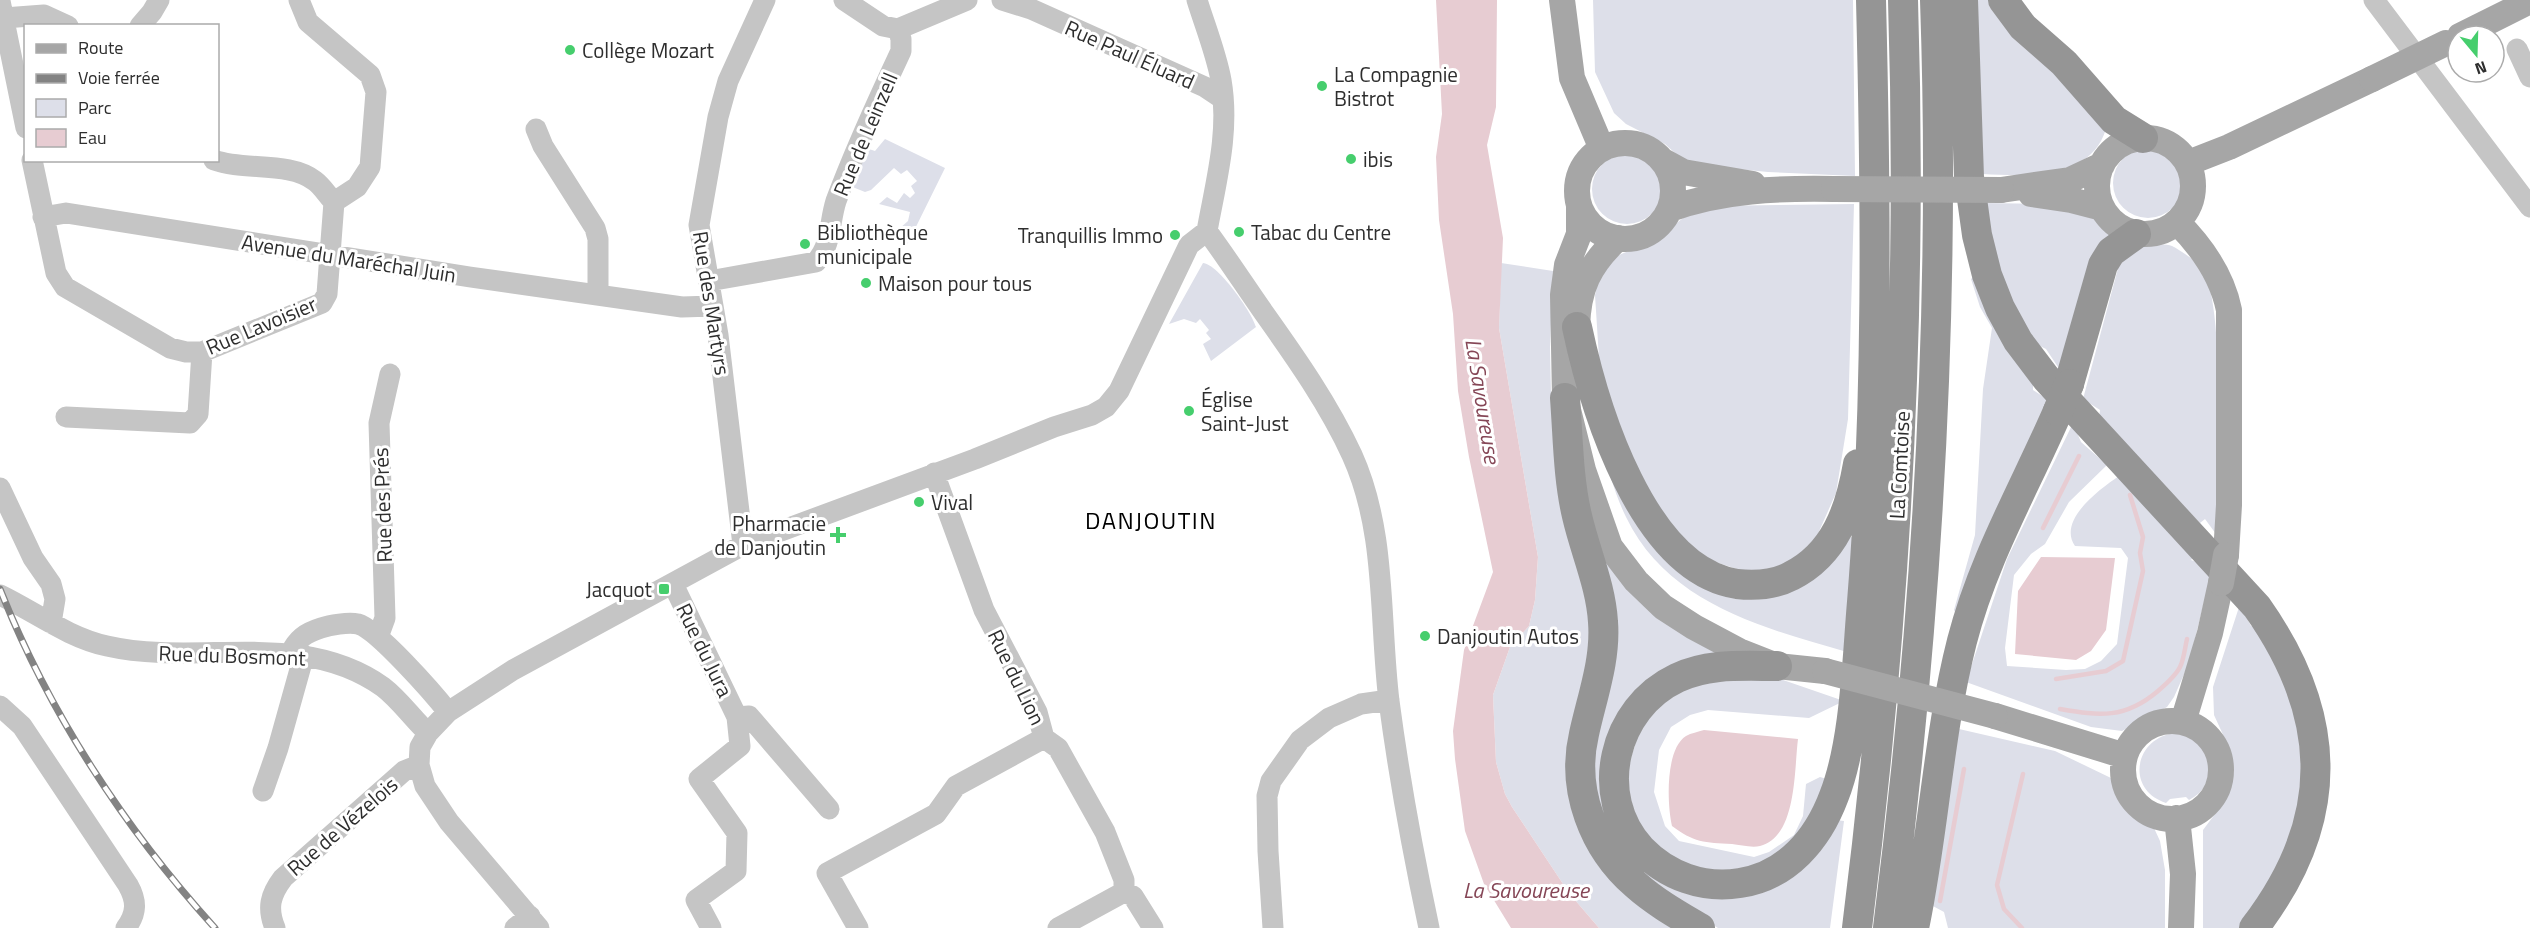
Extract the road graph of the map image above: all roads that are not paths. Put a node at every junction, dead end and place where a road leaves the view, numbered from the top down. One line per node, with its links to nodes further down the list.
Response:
1 (159, 0): 18 (street)
2 (299, 0): 37 (street)
3 (765, 0): 47 (street, Rue des Martyrs)
4 (844, 0): 20 (street)
5 (967, 0): 20 (street)
6 (1002, 0): 24 (street, Rue Paul Éluard)
7 (1197, 0): 24 (street)
8 (1562, 0): 28 (main road)
9 (1871, 0): 51 (highway)
10 (1903, 0): 89 (highway, La Comtoise)
11 (1935, 0): 90 (highway, La Comtoise)
12 (1963, 0): 93 (highway)
13 (2003, 0): 27 (highway)
14 (2374, 0): 36 (street)
15 (2530, 1): 19 (main road)
16 (2, 10): 17 (street); 25 (street)
17 (64, 24)
18 (142, 24)
19 (2484, 24)
20 (898, 29): 47 (street, Rue de Leinzell)
21 (2446, 43): 32 (main road, bridge)
22 (2517, 49): 23 (street)
23 (2530, 77)
24 (1223, 99): 43 (street)
25 (24, 119)
26 (536, 129): 48 (street)
27 (2143, 138): 32 (main road); 33 (main road)
28 (1602, 149): 29 (main road); 38 (main road)
29 (1663, 161): 34 (main road); 40 (main road)
30 (32, 162): 41 (street)
31 (219, 162): 37 (street)
32 (2188, 163): 42 (main road)
33 (2102, 165): 35 (main road); 39 (main road)
34 (1786, 188): 35 (main road, bridge); 40 (main road)
35 (2001, 190): 39 (main road)
36 (2529, 201)
37 (334, 202): 46 (street)
38 (1579, 205): 45 (main road); 54 (main road)
39 (2102, 208): 44 (main road)
40 (1670, 209): 45 (main road)
41 (43, 217): 46 (street, Avenue du Maréchal Juin); 52 (street, Rue Lavoisier)
42 (2177, 222): 44 (main road); 70 (main road, bridge)
43 (1207, 231): 56 (street); 66 (street)
44 (2136, 234): 91 (highway)
45 (1618, 238): 50 (main road)
46 (330, 255): 48 (street, Avenue du Maréchal Juin); 52 (street, Rue Lavoisier)
47 (709, 281): 49 (street, Rue des Martyrs)
48 (598, 295): 49 (street, Avenue du Maréchal Juin)
49 (713, 306): 58 (street, Rue des Martyrs)
50 (1577, 327): 51 (highway); 65 (main road)
51 (1872, 336): 64 (highway)
52 (202, 352): 55 (street)
53 (390, 374): 62 (street, Rue des Prés)
54 (1565, 398): 64 (main road); 88 (highway)
55 (66, 417)
56 (934, 473): 58 (street); 72 (street, Rue du Lion)
57 (0, 488): 61 (street)
58 (743, 545): 59 (street)
59 (673, 584): 68 (street); 69 (street, Rue du Jura)
60 (0, 595): 61 (street, Rue du Bosmont)
61 (51, 623): 63 (street, Rue du Bosmont)
62 (378, 637): 63 (street); 68 (street)
63 (297, 655): 71 (street, Rue du Bosmont); 75 (street)
64 (1777, 666): 65 (main road)
65 (1825, 671): 73 (main road, bridge)
66 (1389, 700): 86 (street); 87 (street)
67 (0, 706): 80 (street)
68 (448, 712): 71 (street)
69 (737, 717): 76 (street, Rue du Jura); 82 (street, Rue du Jura)
70 (2183, 722): 73 (main road); 77 (main road)
71 (428, 733): 74 (street)
72 (1044, 738): 78 (street, Rue du Lion); 83 (street)
73 (2125, 756): 77 (main road)
74 (418, 765): 79 (street); 81 (street, Rue de Vézelois)
75 (263, 791)
76 (829, 809)
77 (2177, 818): 92 (main road)
78 (1124, 892): 84 (street); 85 (street)
79 (528, 924)
80 (126, 928)
81 (275, 928)
82 (711, 928)
83 (858, 928)
84 (1058, 928)
85 (1153, 928)
86 (1273, 928)
87 (1429, 928)
88 (1700, 928)
89 (1857, 928)
90 (1888, 928)
91 (1914, 928)
92 (2181, 928)
93 (2254, 928)

